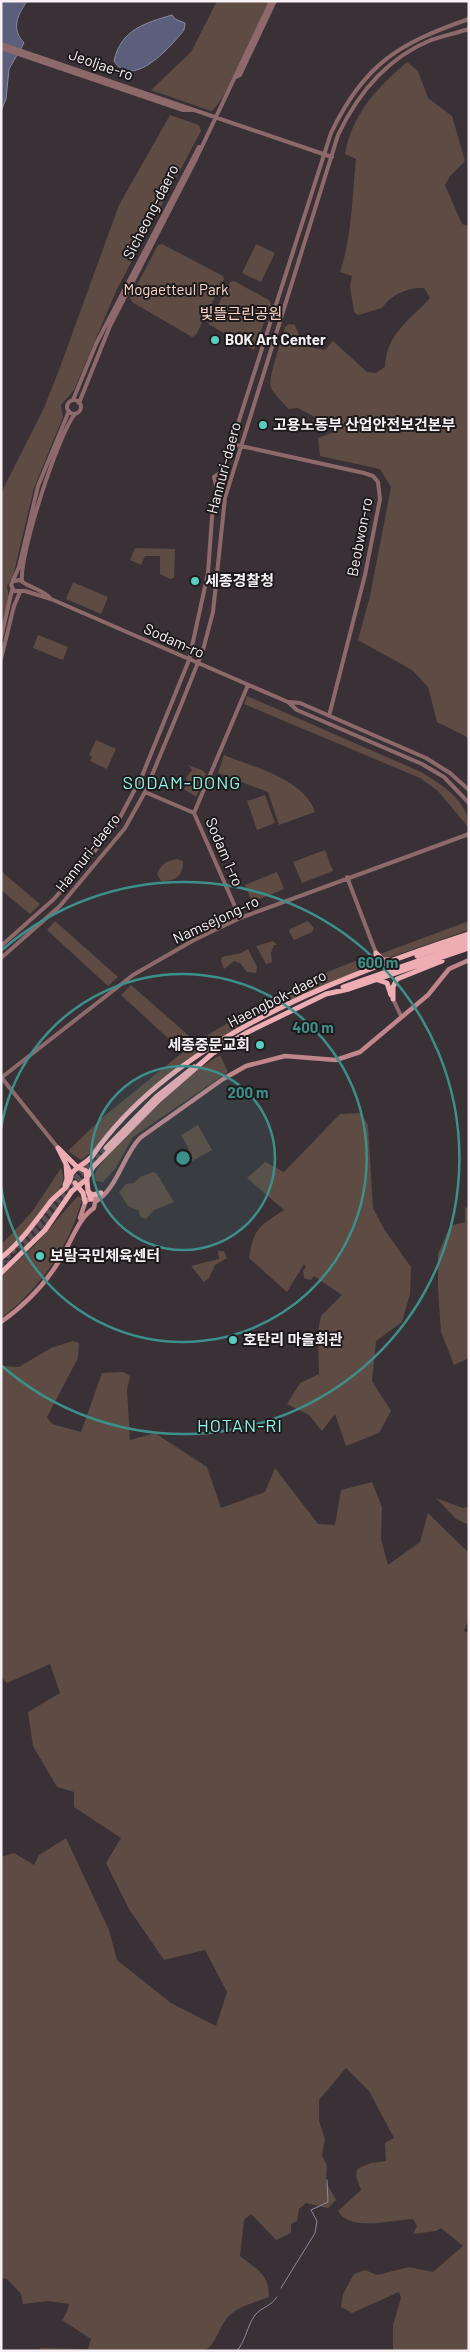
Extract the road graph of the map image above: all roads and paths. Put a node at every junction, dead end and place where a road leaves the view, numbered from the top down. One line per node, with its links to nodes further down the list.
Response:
1 (271, 1): 7 (street, Sicheong-daero)
2 (275, 1): 7 (street, Sicheong-daero)
3 (469, 19): 11 (street, Hannuri-daero)
4 (469, 29): 12 (street, Hannuri-daero)
5 (1, 44): 8 (street, Jeoljae-ro)
6 (1, 48): 8 (street, Jeoljae-ro)
7 (236, 77): 9 (street, Sicheong-daero)
8 (192, 110): 9 (street, Jeoljae-ro)
9 (216, 117): 10 (street, Sicheong-daero); 11 (street, Jeoljae-ro)
10 (202, 144): 13 (street, Sicheong-daero); 14 (street, Sicheong-daero)
11 (324, 155): 12 (street, Jeoljae-ro); 17 (street, Hannuri-daero)
12 (332, 158): 18 (street, Hannuri-daero)
13 (73, 400): 14 (street); 15 (street)
14 (79, 404): 16 (street)
15 (68, 411): 16 (street); 19 (street)
16 (75, 414): 20 (street)
17 (232, 444): 18 (street, Beobwon-ro); 26 (street, Hannuri-daero)
18 (240, 446): 27 (street, Hannuri-daero); 30 (street, Beobwon-ro)
19 (14, 581): 20 (street); 21 (street)
20 (23, 582): 22 (street); 23 (street, Sodam-ro)
21 (12, 587): 22 (street, Sodam-ro); 24 (street)
22 (21, 591): 23 (street, Sodam-ro); 25 (street)
23 (51, 599): 26 (street, Sodam-ro)
24 (1, 638)
25 (1, 659)
26 (189, 660): 27 (street, Sodam-ro); 41 (street, Hannuri-daero)
27 (198, 663): 28 (street, Sodam-ro); 32 (street, Hannuri-daero)
28 (248, 685): 29 (street, Sodam-ro); 34 (street, Sodam 1-ro)
29 (288, 702): 30 (street, Sodam-ro); 33 (street, Sodam-ro)
30 (329, 716): 31 (street, Sodam-ro)
31 (469, 790)
32 (145, 792): 34 (street); 46 (street, Hannuri-daero)
33 (469, 803)
34 (194, 812): 37 (street, Sodam 1-ro)
35 (469, 834): 36 (street, Namsejong-ro)
36 (347, 878): 37 (street, Namsejong-ro); 43 (street)
37 (240, 918): 54 (street, Namsejong-ro)
38 (469, 934): 44 (highway, Haengbok-daero)
39 (469, 938): 50 (highway)
40 (469, 943): 50 (highway)
41 (1, 946)
42 (469, 948): 45 (highway, Haengbok-daero)
43 (376, 953): 44 (highway); 48 (highway)
44 (412, 954): 48 (highway, Haengbok-daero)
45 (452, 954): 49 (highway, Haengbok-daero); 51 (highway)
46 (1, 958)
47 (469, 960): 52 (main road)
48 (364, 971): 50 (highway, Haengbok-daero)
49 (370, 981): 50 (highway, Haengbok-daero); 51 (highway)
50 (325, 991): 53 (highway, Haengbok-daero)
51 (393, 999): 52 (street)
52 (401, 1016): 62 (main road)
53 (212, 1051): 55 (highway); 57 (highway, Haengbok-daero)
54 (1, 1077): 56 (street)
55 (102, 1146): 57 (highway); 58 (highway); 59 (highway)
56 (58, 1148): 58 (highway)
57 (107, 1154): 61 (highway, Haengbok-daero)
58 (68, 1161): 59 (highway); 60 (highway); 67 (highway)
59 (78, 1168): 60 (highway); 61 (highway)
60 (71, 1176): 63 (highway); 67 (highway)
61 (87, 1178): 63 (highway); 66 (highway)
62 (116, 1178): 64 (main road); 68 (main road)
63 (78, 1184): 65 (highway); 66 (highway)
64 (101, 1193): 66 (highway); 68 (main road)
65 (68, 1196): 66 (highway); 69 (highway)
66 (85, 1198): 68 (highway); 70 (main road); 71 (main road)
67 (53, 1199): 69 (highway); 72 (highway)
68 (93, 1200): 70 (main road)
69 (64, 1205): 73 (highway)
70 (89, 1210): 71 (main road)
71 (72, 1238): 74 (main road)
72 (1, 1258)
73 (1, 1273)
74 (1, 1322)

